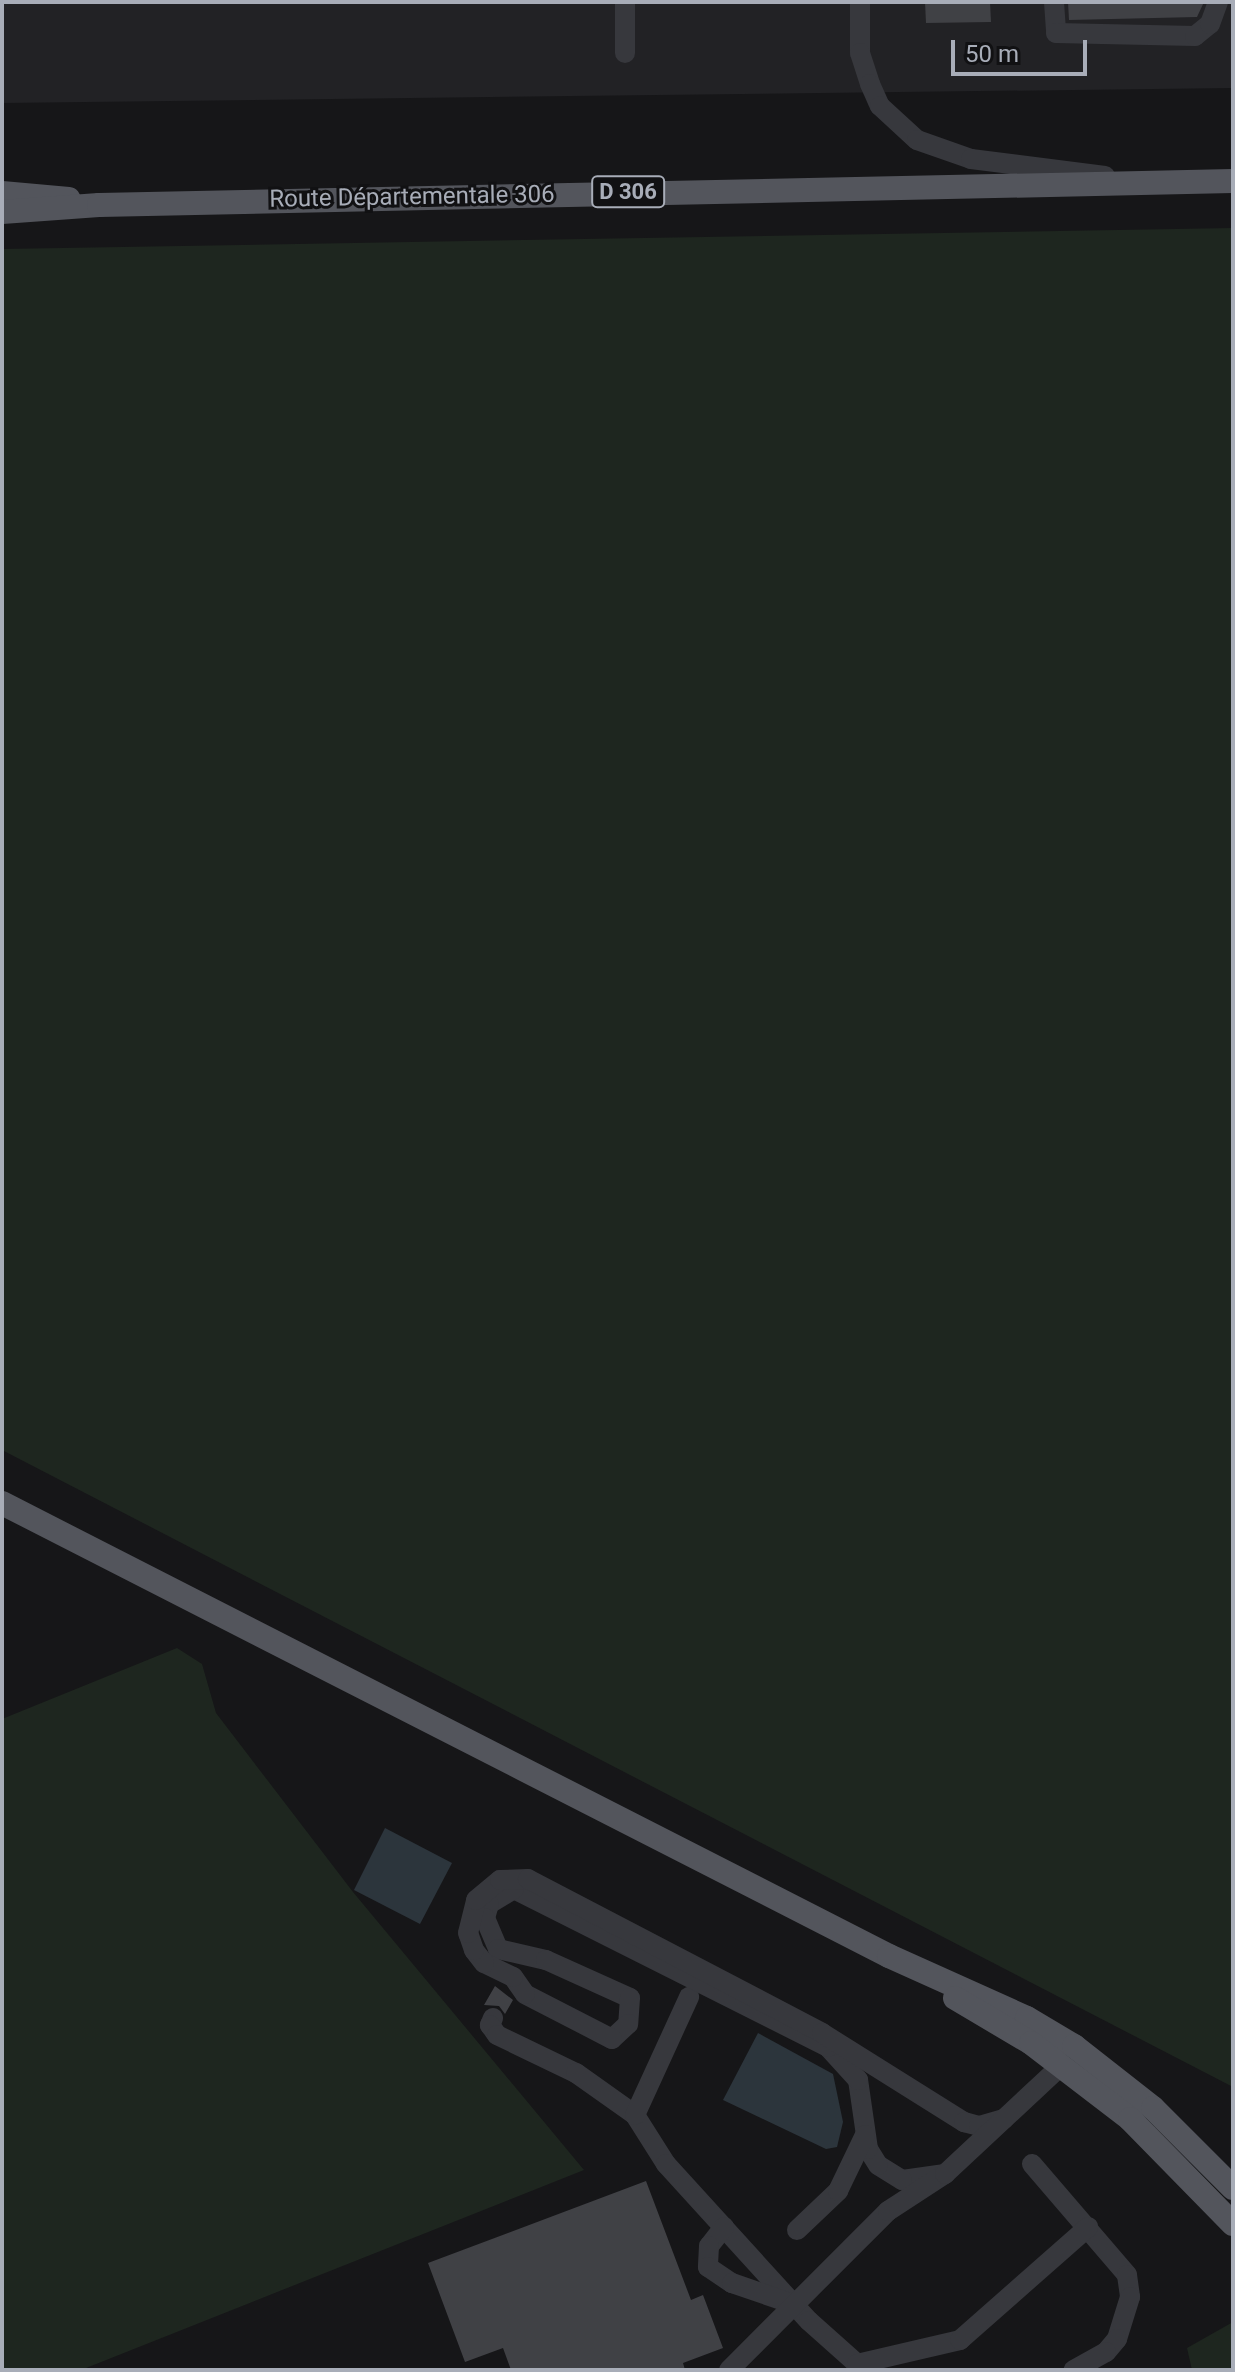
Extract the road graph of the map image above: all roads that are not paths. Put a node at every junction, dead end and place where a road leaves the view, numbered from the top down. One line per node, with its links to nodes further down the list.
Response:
1 (625, 2): 5 (street)
2 (860, 2): 7 (street)
3 (1054, 2): 4 (street)
4 (1218, 2)
5 (625, 53)
6 (1233, 181): 7 (main road, D 306)
7 (1157, 182): 9 (main road, Route Départementale 306 / D 306)
8 (2, 193): 9 (main road, Route Départementale 306 / D 306)
9 (99, 205): 10 (main road, Route Départementale 306 / D 306)
10 (2, 212)
11 (2, 1503): 12 (main road)
12 (889, 1956): 17 (main road); 18 (main road)
13 (546, 1960): 14 (street); 14 (street); 21 (street)
14 (525, 1994): 20 (street)
15 (689, 1997): 19 (street)
16 (493, 2018): 19 (street)
17 (1095, 2063): 18 (main road); 24 (main road)
18 (1061, 2066): 20 (street); 25 (main road)
19 (635, 2115): 26 (street)
20 (1004, 2119): 23 (street)
21 (865, 2135): 23 (street); 28 (street)
22 (1032, 2164): 27 (street)
23 (945, 2174): 29 (street)
24 (1233, 2188)
25 (1233, 2224)
26 (724, 2227): 29 (street); 29 (street)
27 (1088, 2227): 30 (street); 32 (street)
28 (797, 2230)
29 (793, 2304): 30 (street); 31 (street)
30 (860, 2367)
31 (729, 2370)
32 (1074, 2370)

